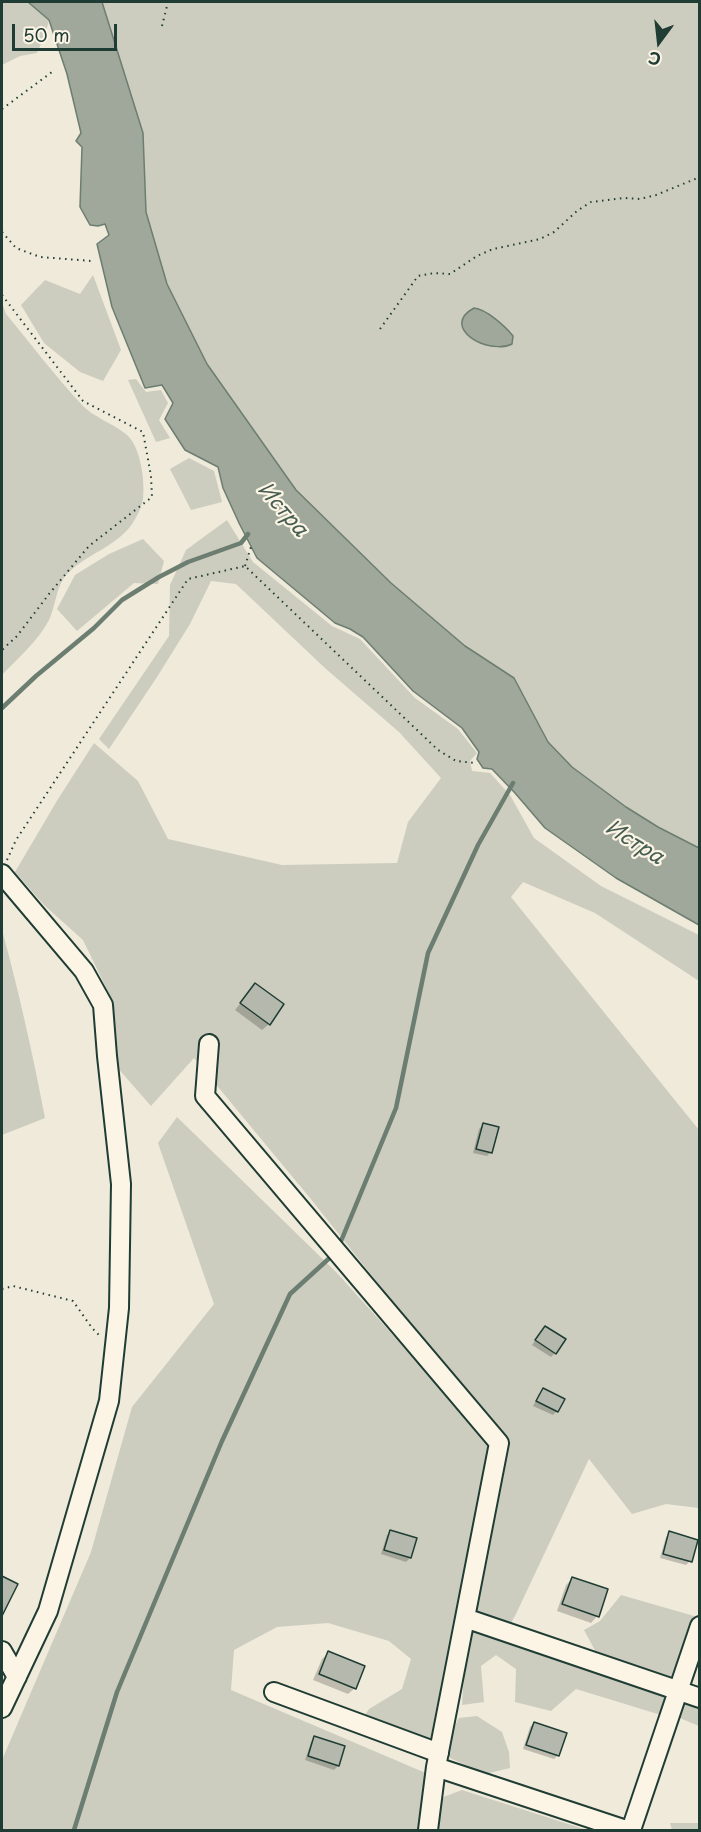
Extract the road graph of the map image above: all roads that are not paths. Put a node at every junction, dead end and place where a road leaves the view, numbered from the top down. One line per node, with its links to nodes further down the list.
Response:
1 (3, 870): 6 (street)
2 (209, 1044): 3 (street)
3 (465, 1618): 7 (street); 11 (street)
4 (699, 1626): 7 (street)
5 (2, 1651): 6 (street)
6 (17, 1677): 10 (street)
7 (678, 1691): 9 (street); 14 (street)
8 (274, 1692): 11 (street)
9 (699, 1698)
10 (2, 1708)
11 (437, 1760): 12 (street); 13 (street)
12 (428, 1830)
13 (626, 1830)
14 (631, 1830)

